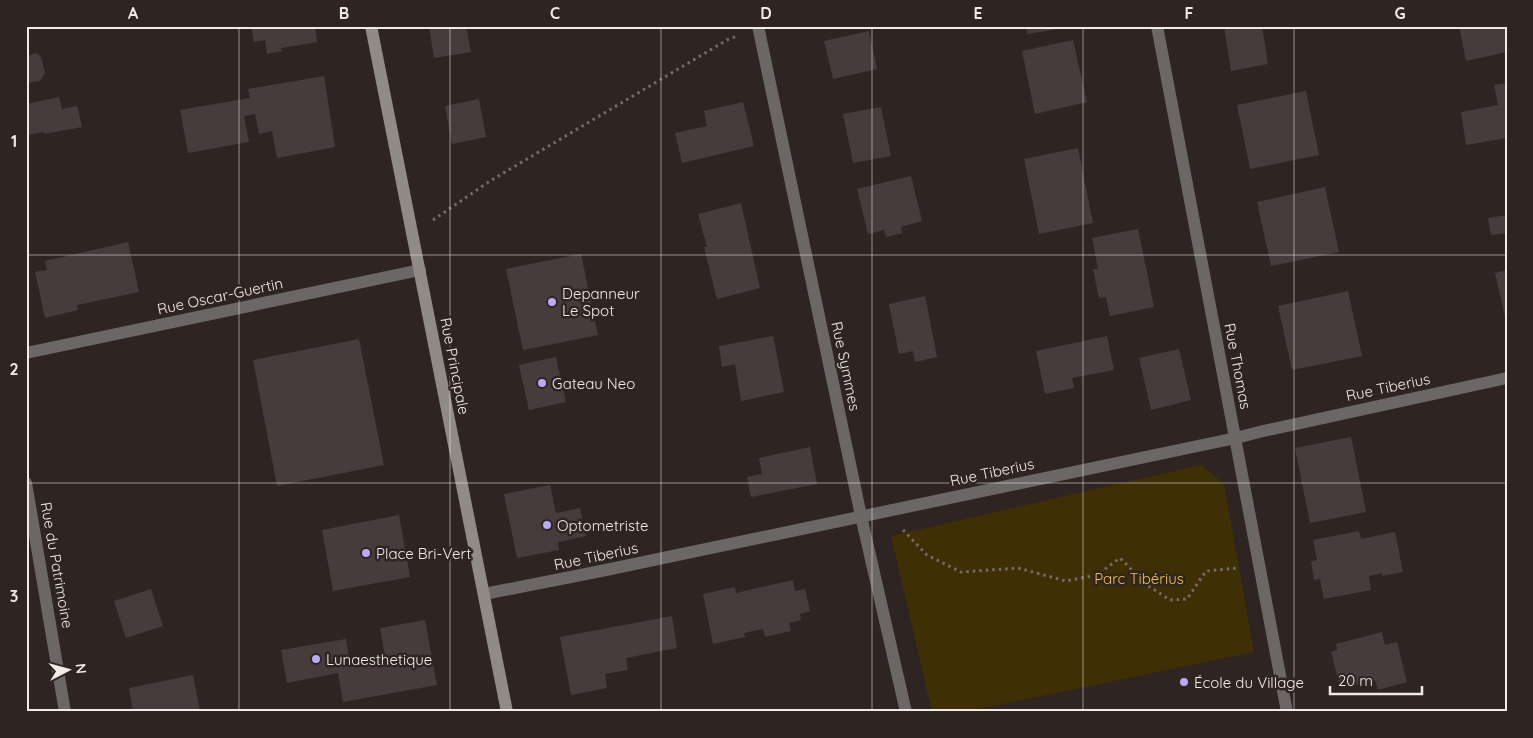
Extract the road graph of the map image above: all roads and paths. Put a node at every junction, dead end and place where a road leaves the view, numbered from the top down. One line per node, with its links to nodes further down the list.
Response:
1 (371, 26): 4 (street, Rue Principale)
2 (1157, 26): 8 (street, Rue Thomas)
3 (758, 27): 4 (path); 10 (street, Rue Symmes)
4 (413, 234): 5 (street, Rue Principale)
5 (420, 270): 6 (street, Rue Oscar-Guertin); 13 (street, Rue Principale)
6 (26, 353)
7 (1507, 378): 8 (street, Rue Tiberius)
8 (1236, 438): 10 (street, Rue Tiberius); 12 (street, Rue Thomas)
9 (26, 484): 14 (street, Rue du Patrimoine)
10 (861, 516): 13 (street, Rue Tiberius); 16 (street, Rue Symmes)
11 (896, 530): 12 (path)
12 (1259, 566): 17 (street, Rue Thomas)
13 (484, 594): 15 (street, Rue Principale)
14 (65, 712)
15 (507, 712)
16 (906, 712)
17 (1287, 712)

